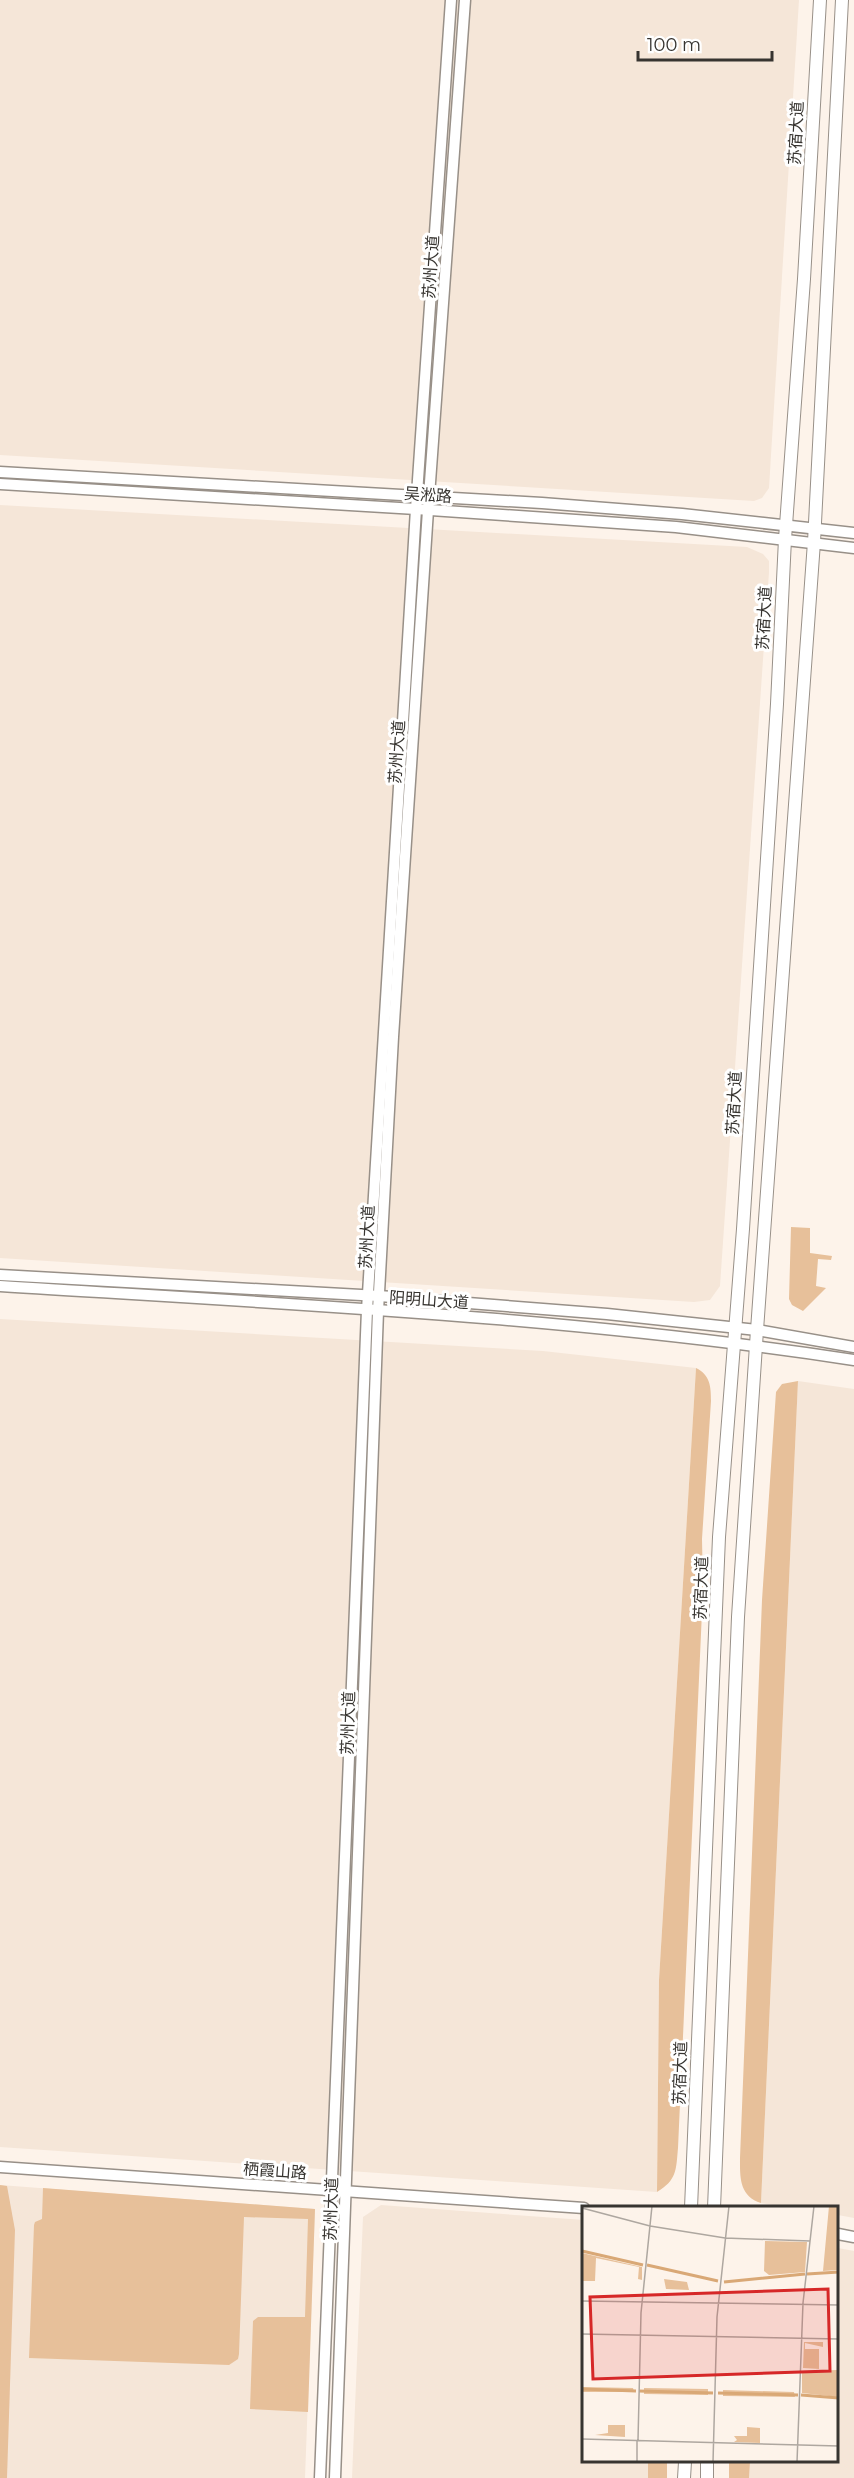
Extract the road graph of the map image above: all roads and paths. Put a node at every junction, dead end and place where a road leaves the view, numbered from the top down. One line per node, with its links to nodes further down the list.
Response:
1 (451, 0): 7 (street, 苏州大道)
2 (465, 0): 8 (street, 苏州大道)
3 (820, 0): 9 (main road, 苏宿大道)
4 (842, 0): 10 (main road)
5 (0, 472): 7 (street, 吴淞路)
6 (0, 484): 7 (street, 吴淞路)
7 (416, 503): 8 (street, 吴淞路); 17 (street, 苏州大道)
8 (428, 504): 9 (street, 吴淞路); 12 (street, 吴淞路); 17 (street, 苏州大道)
9 (786, 525): 10 (street, 吴淞路); 12 (main road, 苏宿大道)
10 (815, 528): 11 (street, 吴淞路); 13 (main road)
11 (854, 534)
12 (785, 539): 13 (street, 吴淞路); 19 (main road, 苏宿大道)
13 (814, 542): 14 (street, 吴淞路); 20 (main road)
14 (854, 548)
15 (0, 1275): 17 (street, 阳明山大道)
16 (0, 1286): 18 (street, 阳明山大道)
17 (373, 1296): 18 (street, 苏州大道); 19 (street, 阳明山大道)
18 (372, 1311): 21 (street, 阳明山大道); 26 (street, 苏州大道); 27 (street, 苏州大道)
19 (735, 1327): 20 (street, 阳明山大道); 21 (main road, 苏宿大道)
20 (757, 1330): 22 (main road); 23 (street, 阳明山大道)
21 (733, 1342): 22 (street, 阳明山大道); 28 (main road, 苏宿大道)
22 (756, 1345): 24 (street, 阳明山大道); 29 (main road)
23 (854, 1347)
24 (854, 1360)
25 (0, 2166): 26 (street, 栖霞山路)
26 (332, 2190): 27 (street, 栖霞山路); 34 (street, 苏州大道)
27 (347, 2192): 30 (street, 栖霞山路); 35 (street, 苏州大道)
28 (692, 2206)
29 (714, 2206)
30 (582, 2208)
31 (839, 2234): 32 (street)
32 (854, 2236)
33 (685, 2463): 36 (main road)
34 (320, 2478)
35 (335, 2478)
36 (684, 2478)

